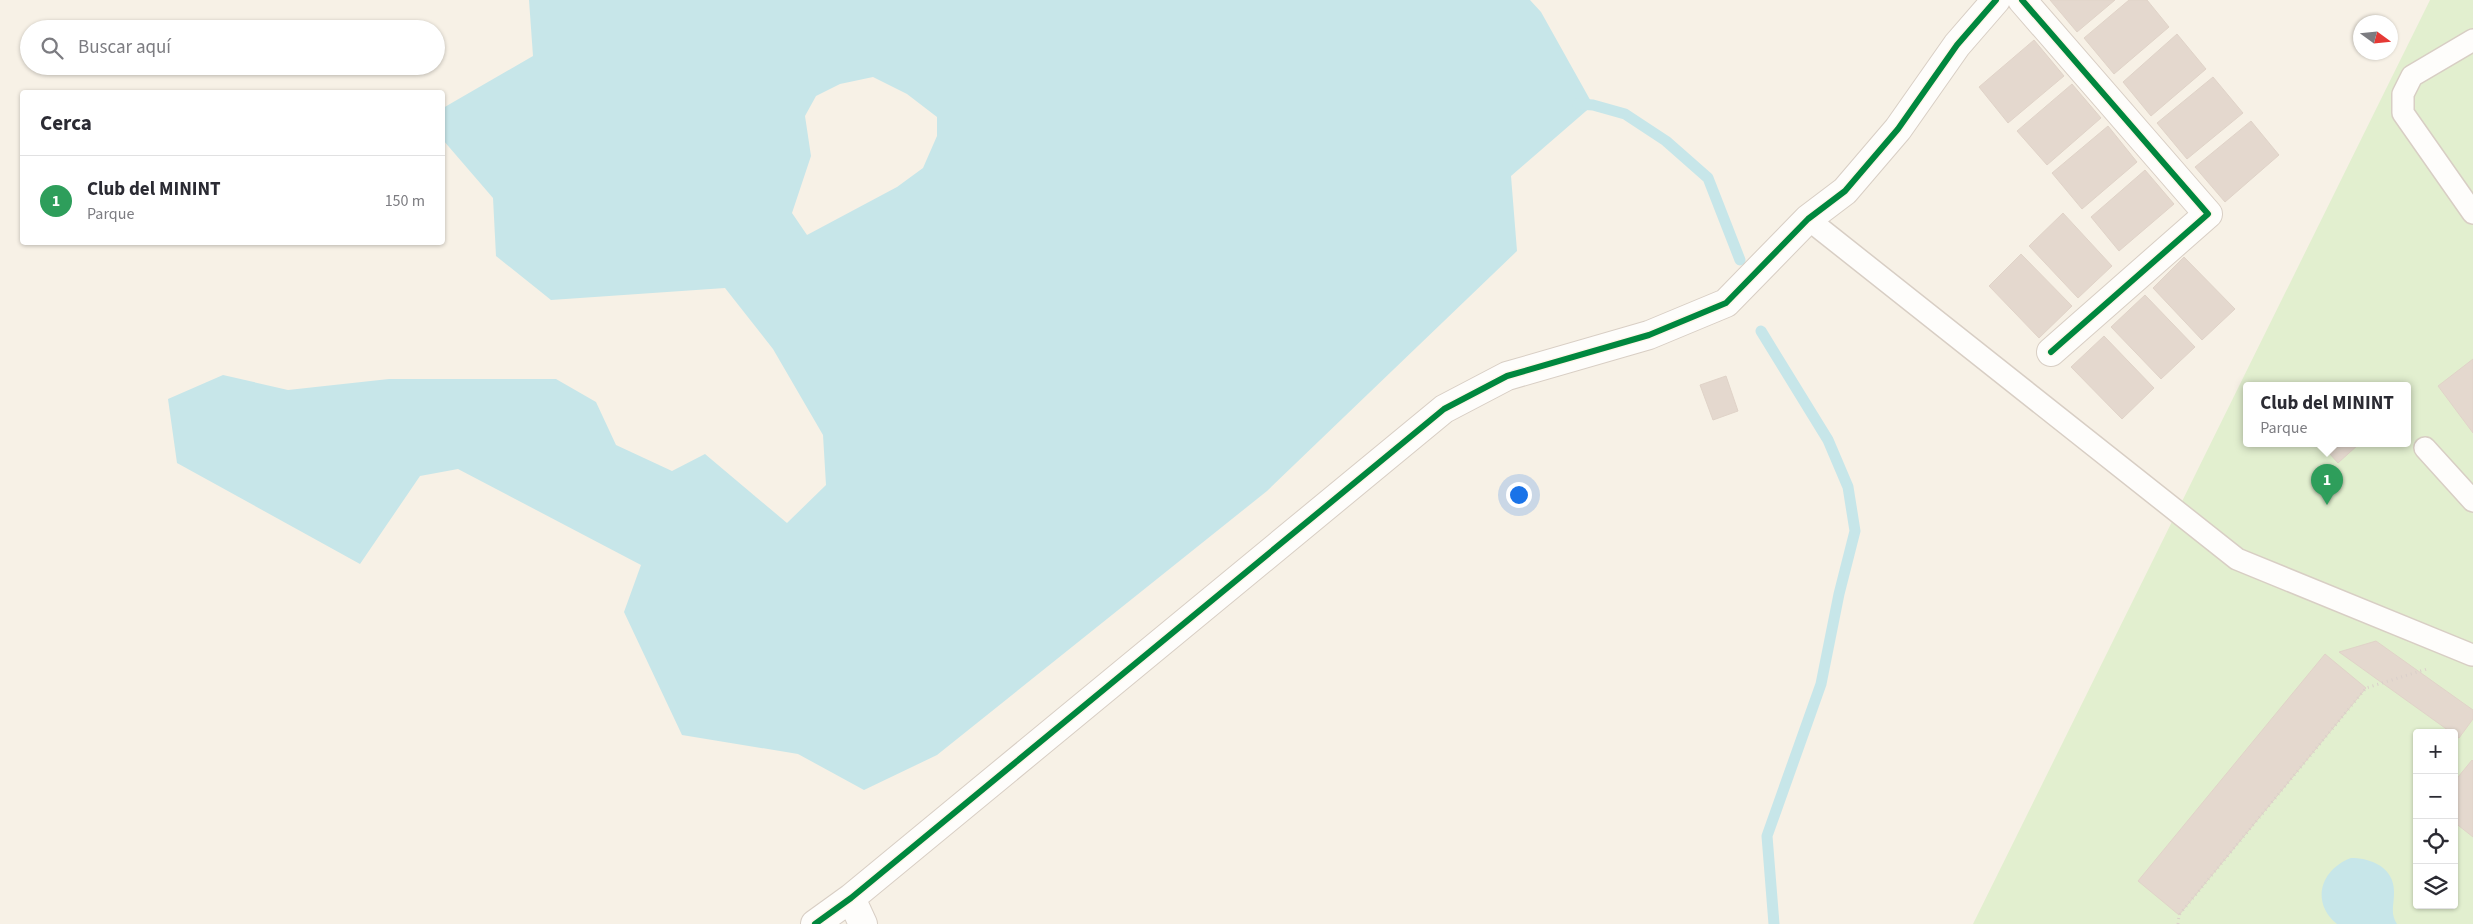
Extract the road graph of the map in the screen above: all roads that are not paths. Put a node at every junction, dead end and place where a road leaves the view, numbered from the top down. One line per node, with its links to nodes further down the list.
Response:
1 (1996, 0): 5 (street)
2 (2022, 0): 6 (street)
3 (2473, 40): 4 (lane)
4 (2473, 213)
5 (1808, 219): 9 (lane); 10 (street)
6 (2051, 352)
7 (2425, 448): 8 (lane)
8 (2473, 501)
9 (2473, 655)
10 (852, 898): 11 (street); 12 (street)
11 (816, 924)
12 (863, 924)

